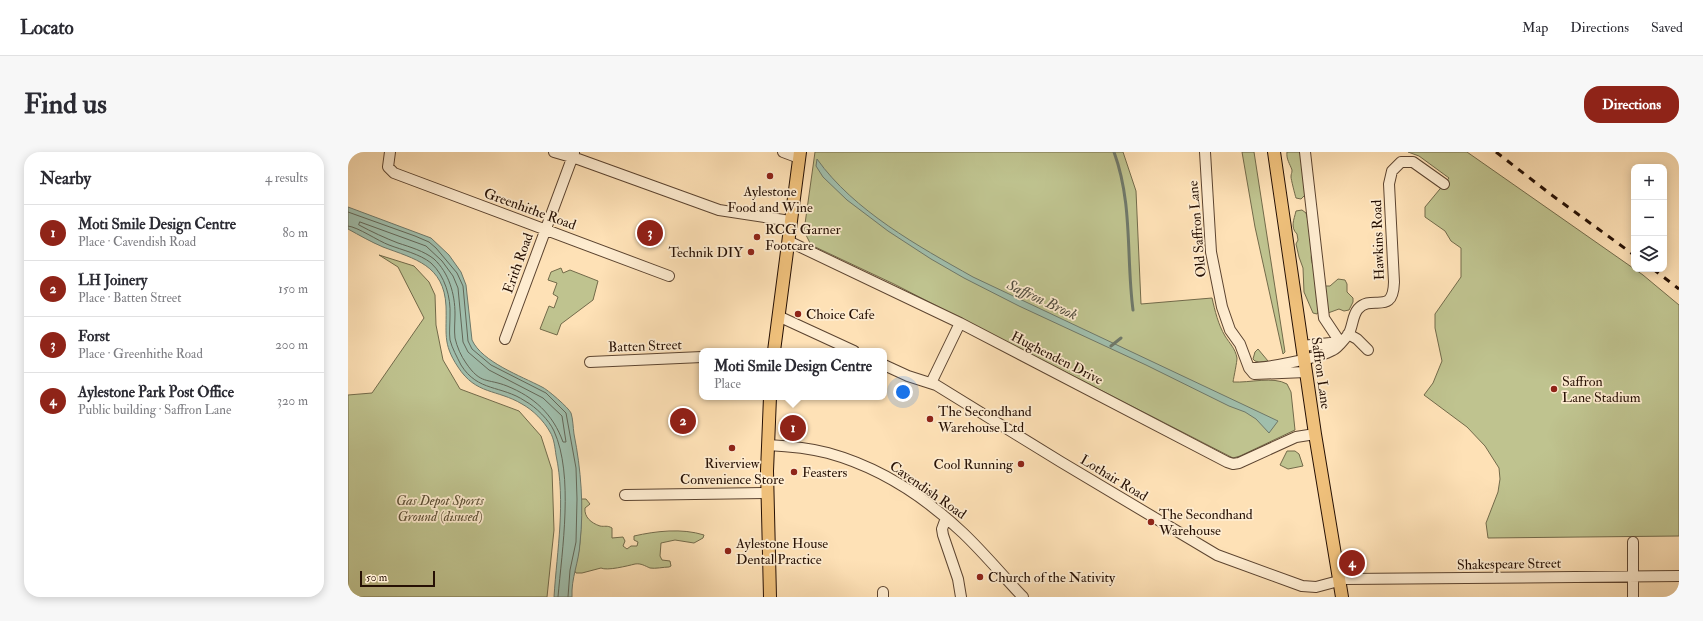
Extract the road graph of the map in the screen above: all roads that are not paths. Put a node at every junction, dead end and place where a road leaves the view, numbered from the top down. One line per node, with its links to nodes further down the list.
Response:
1 (554, 152): 6 (street)
2 (783, 152): 7 (street)
3 (1205, 152): 27 (street, Old Saffron Lane)
4 (1274, 152): 19 (main road, Saffron Lane)
5 (1305, 152): 18 (street)
6 (573, 155): 10 (street); 11 (street, Erith Road)
7 (800, 155): 10 (main road)
8 (389, 157): 11 (street, Greenhithe Road)
9 (1444, 184): 16 (street, Hawkins Road)
10 (790, 220): 12 (main road)
11 (545, 230): 13 (street, Greenhithe Road); 17 (street, Erith Road)
12 (788, 240): 14 (main road); 15 (street, Hughenden Drive)
13 (669, 276)
14 (778, 316): 20 (main road); 21 (street)
15 (960, 323): 29 (street); 31 (street, Hughenden Drive)
16 (1348, 334): 18 (street, Hawkins Road); 22 (street)
17 (505, 339)
18 (1340, 342): 19 (street); 24 (street, Hawkins Road)
19 (1302, 346): 24 (main road, Saffron Lane)
20 (774, 348)
21 (847, 348)
22 (1368, 350)
23 (699, 357): 25 (street, Batten Street)
24 (1304, 359): 27 (street); 28 (main road, Saffron Lane)
25 (590, 362)
26 (887, 366): 29 (street, Lothair Road)
27 (1249, 368): 28 (street)
28 (1306, 372): 31 (main road, Saffron Lane)
29 (931, 383): 39 (street, Lothair Road)
30 (770, 400): 32 (main road)
31 (1315, 434): 39 (main road, Saffron Lane)
32 (768, 445): 33 (main road); 35 (street, Cavendish Road)
33 (768, 493): 34 (street); 40 (main road)
34 (625, 495)
35 (946, 518): 41 (street); 42 (street, Cavendish Road)
36 (1633, 542): 37 (street)
37 (1633, 576): 38 (street, Shakespeare Street); 39 (street, Shakespeare Street); 44 (street)
38 (1679, 576)
39 (1340, 582): 43 (main road, Saffron Lane)
40 (770, 597)
41 (961, 597)
42 (1023, 597)
43 (1342, 597)
44 (1633, 597)

